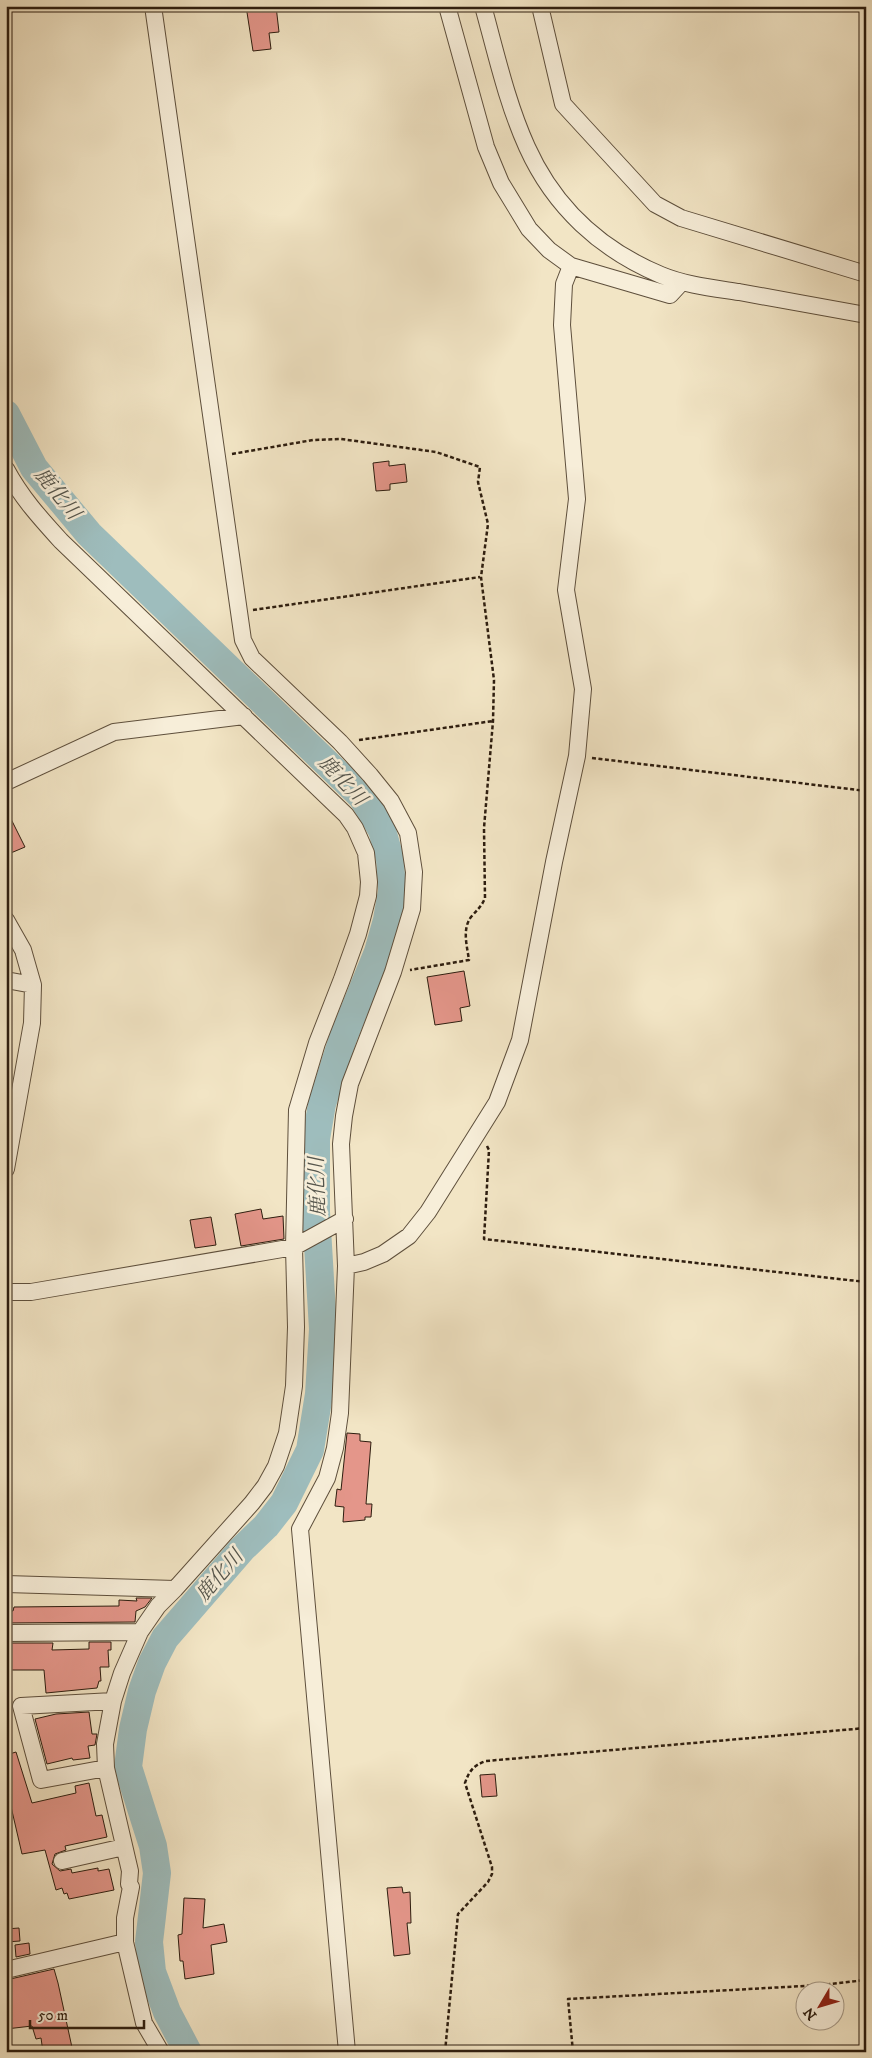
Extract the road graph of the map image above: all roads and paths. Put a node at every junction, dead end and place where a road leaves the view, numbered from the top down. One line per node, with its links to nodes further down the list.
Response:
1 (153, 6): 9 (street)
2 (447, 6): 5 (street)
3 (483, 6): 7 (street)
4 (540, 6): 6 (street)
5 (571, 266): 7 (street); 16 (street)
6 (866, 274)
7 (682, 282): 8 (street)
8 (866, 315)
9 (218, 457): 11 (path); 12 (street)
10 (6, 469): 13 (street)
11 (481, 577): 12 (path); 14 (path)
12 (240, 612): 15 (street)
13 (244, 716): 17 (street); 26 (street)
14 (494, 720): 15 (path); 20 (path)
15 (340, 742): 20 (street)
16 (577, 756): 18 (path); 23 (street)
17 (6, 782)
18 (866, 792)
19 (8, 925): 22 (street)
20 (393, 972): 25 (street)
21 (6, 980): 22 (street)
22 (33, 985): 24 (street)
23 (480, 1131): 27 (street); 28 (path)
24 (6, 1169)
25 (342, 1221): 26 (street); 27 (street)
26 (294, 1247): 29 (street); 31 (street)
27 (346, 1266): 43 (street)
28 (866, 1282)
29 (6, 1292)
30 (6, 1584): 31 (street)
31 (175, 1589): 32 (street)
32 (140, 1632): 33 (street); 34 (street)
33 (6, 1633)
34 (113, 1701): 36 (street); 36 (street)
35 (866, 1728): 44 (path)
36 (106, 1768): 37 (street)
37 (124, 1847): 38 (street); 39 (street)
38 (62, 1861)
39 (125, 1942): 40 (street); 42 (street)
40 (6, 1970)
41 (866, 1980): 45 (path)
42 (161, 2052)
43 (347, 2052)
44 (445, 2052)
45 (573, 2052)

